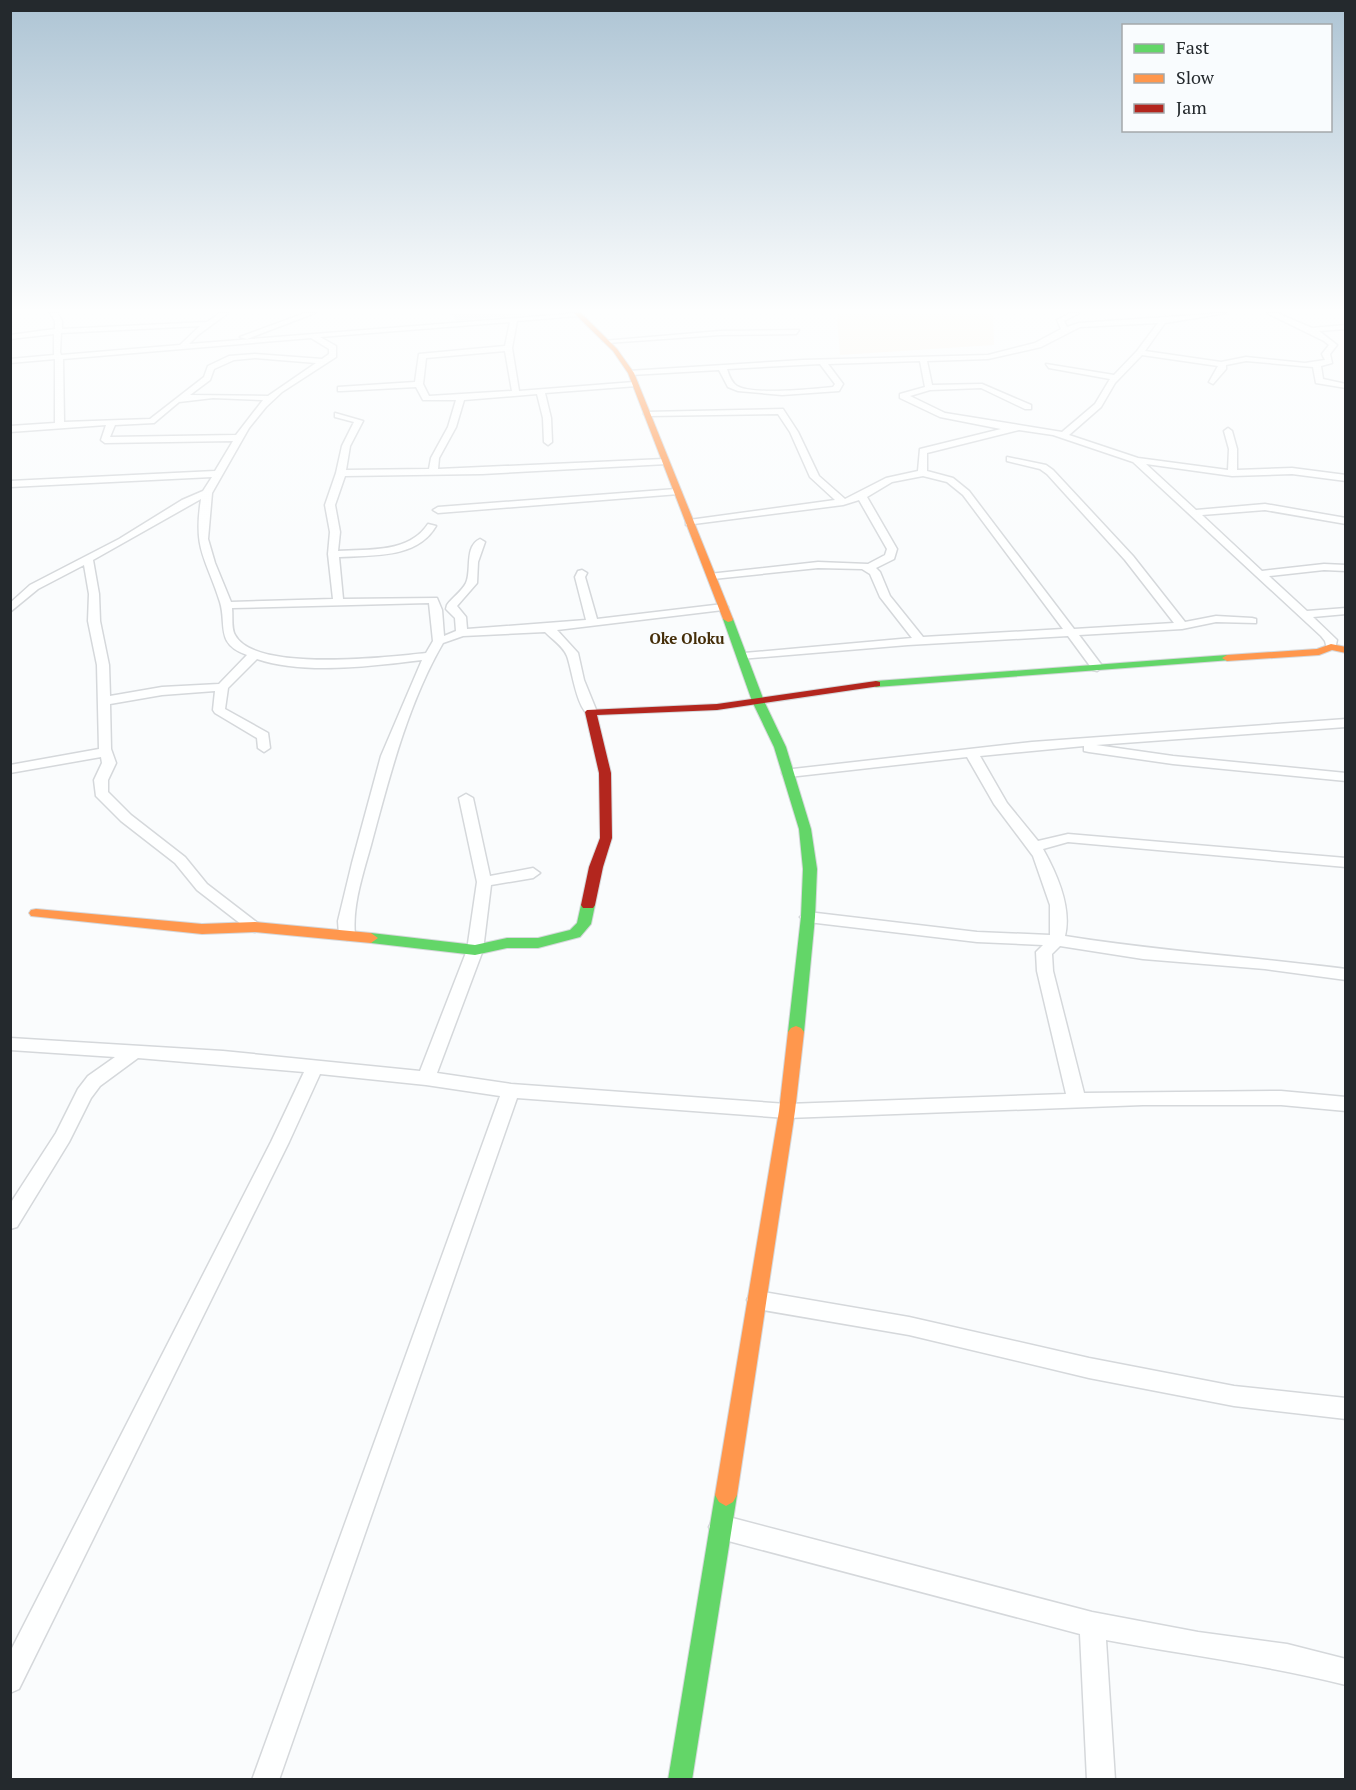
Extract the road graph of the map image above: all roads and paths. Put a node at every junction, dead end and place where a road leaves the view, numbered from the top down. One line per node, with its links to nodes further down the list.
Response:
1 (59, 397): 17 (street)
2 (182, 397): 12 (street)
3 (425, 397): 11 (street)
4 (482, 397): 11 (street)
5 (542, 397): 23 (street)
6 (641, 397): 14 (street)
7 (904, 397): 18 (street)
8 (1006, 397): 13 (street)
9 (1104, 397): 21 (street)
10 (271, 398): 12 (street); 22 (street)
11 (462, 398): 27 (street)
12 (179, 399): 16 (street)
13 (1028, 407)
14 (648, 414): 26 (street); 37 (street)
15 (338, 415): 28 (street)
16 (112, 422): 17 (street); 22 (street)
17 (59, 425): 19 (street)
18 (1010, 428): 21 (street); 31 (street)
19 (10, 429)
20 (1228, 430): 29 (street)
21 (1063, 436): 25 (street)
22 (238, 438): 30 (street)
23 (548, 442)
24 (1010, 459): 59 (street)
25 (1136, 460): 29 (street); 39 (street)
26 (664, 462): 27 (street); 34 (street)
27 (433, 471): 28 (street)
28 (341, 473): 44 (street)
29 (1232, 473): 32 (street)
30 (215, 474): 33 (street); 35 (street)
31 (922, 474): 36 (street); 62 (street)
32 (1346, 478)
33 (10, 484)
34 (676, 492): 38 (street); 41 (street)
35 (207, 493): 45 (street); 52 (street)
36 (863, 498): 37 (street); 46 (street)
37 (843, 502): 41 (street)
38 (438, 510)
39 (1194, 513): 40 (street); 49 (street)
40 (1346, 520)
41 (689, 523): 50 (street)
42 (431, 526): 44 (street)
43 (480, 542): 61 (street)
44 (333, 554): 51 (street)
45 (88, 560): 54 (street); 72 (street)
46 (869, 568): 50 (street); 64 (street)
47 (1346, 568): 49 (street)
48 (582, 573): 58 (street)
49 (1257, 573): 56 (street)
50 (713, 576): 53 (street)
51 (338, 603): 52 (street); 63 (street)
52 (226, 605): 67 (street)
53 (723, 607): 58 (street); 69 (street)
54 (10, 609)
55 (1346, 611): 56 (street)
56 (1302, 615): 65 (street)
57 (1252, 621): 59 (street)
58 (592, 622): 60 (street)
59 (1182, 626): 62 (street)
60 (548, 628): 61 (street); 74 (street)
61 (462, 633): 63 (street)
62 (1070, 633): 64 (street); 70 (street)
63 (439, 641): 68 (street)
64 (920, 641): 69 (street)
65 (1331, 647): 66 (street); 70 (street)
66 (1346, 650)
67 (254, 655): 68 (street); 71 (street)
68 (430, 656): 91 (street)
69 (744, 657): 73 (street)
70 (1097, 667): 73 (street)
71 (222, 687): 72 (street); 77 (street)
72 (104, 701): 78 (street)
73 (758, 701): 74 (street); 81 (street)
74 (591, 712): 93 (street)
75 (1346, 723): 76 (street)
76 (1065, 744): 79 (street); 82 (street)
77 (264, 748)
78 (106, 752): 80 (street); 90 (street)
79 (971, 752): 81 (street); 84 (street)
80 (10, 769)
81 (789, 773): 89 (street)
82 (1346, 777)
83 (466, 798): 87 (street)
84 (1035, 847): 85 (street); 92 (street)
85 (1346, 863)
86 (532, 873): 87 (street)
87 (484, 882): 93 (street)
88 (36, 913): 90 (street)
89 (808, 917): 92 (street); 102 (street)
90 (255, 927): 91 (street)
91 (347, 935): 93 (street)
92 (1057, 940): 94 (street); 100 (street)
93 (475, 950): 98 (street)
94 (1346, 975)
95 (10, 1044): 96 (street)
96 (133, 1053): 97 (street); 103 (street)
97 (314, 1068): 98 (street); 109 (street)
98 (426, 1078): 99 (street)
99 (511, 1091): 102 (street); 110 (street)
100 (1076, 1100): 101 (street); 102 (street)
101 (1346, 1104)
102 (787, 1111): 104 (street)
103 (10, 1221)
104 (756, 1300): 105 (street); 106 (street)
105 (1346, 1409)
106 (721, 1527): 107 (street); 111 (street)
107 (1092, 1625): 108 (street); 112 (street)
108 (1346, 1672)
109 (10, 1680)
110 (265, 1779)
111 (680, 1779)
112 (1101, 1779)

